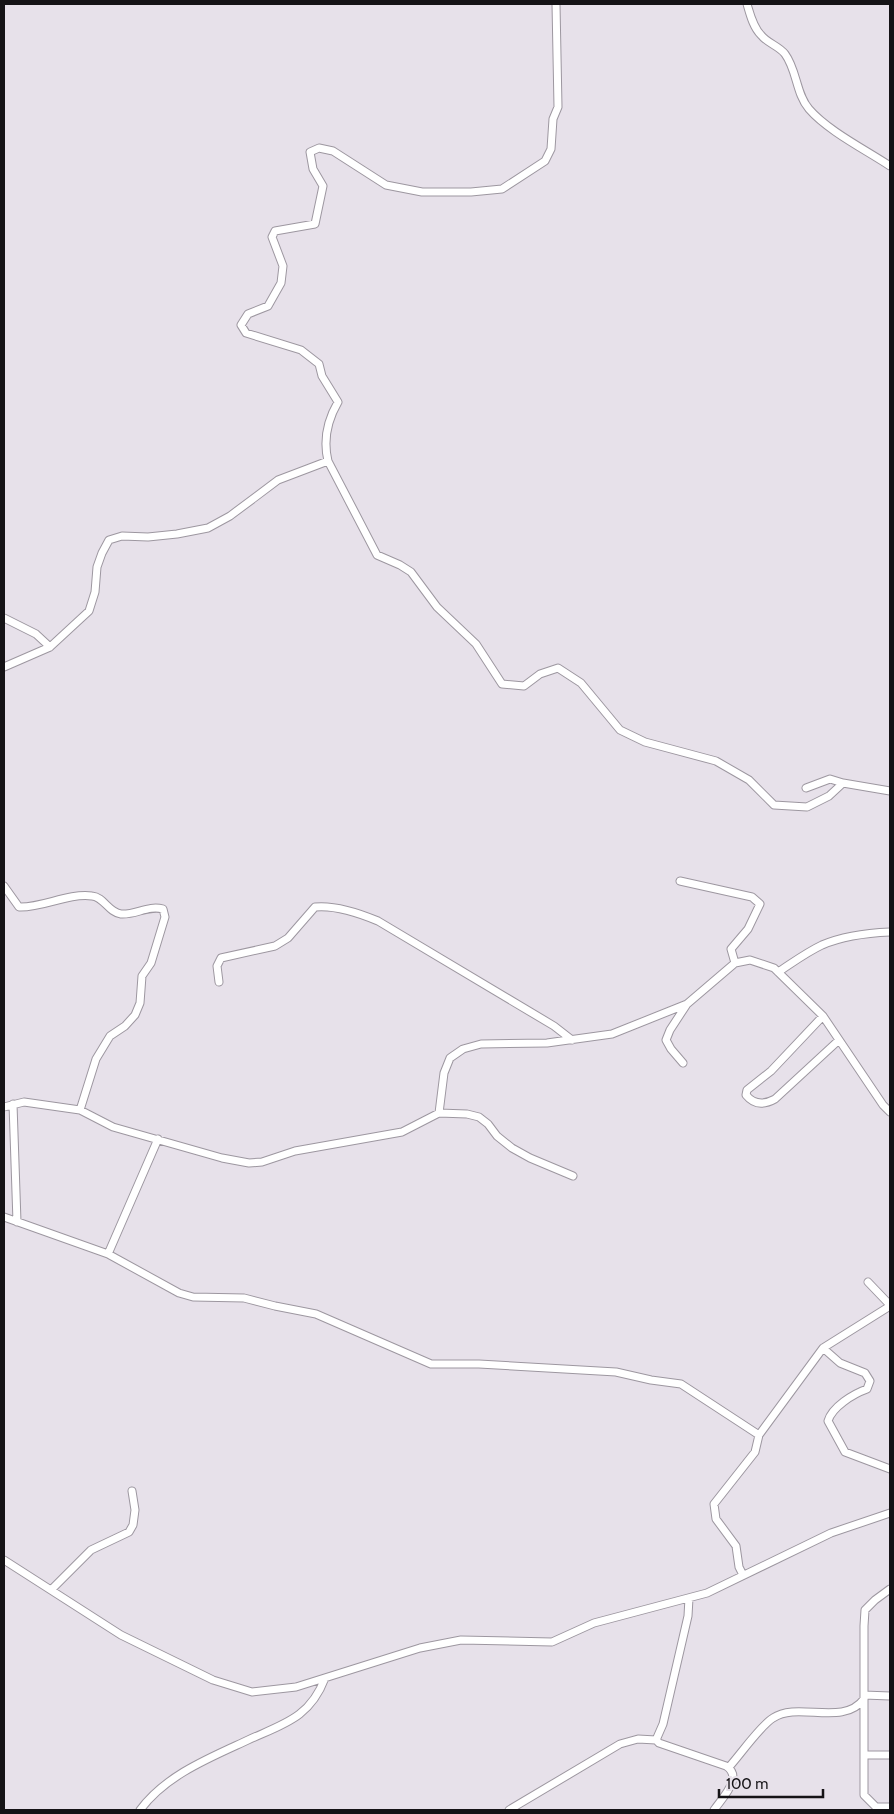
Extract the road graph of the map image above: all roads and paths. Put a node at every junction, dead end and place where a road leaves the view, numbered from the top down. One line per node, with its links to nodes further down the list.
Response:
1 (556, 4): 4 (street)
2 (747, 4): 3 (street)
3 (890, 166)
4 (328, 461): 6 (street); 8 (street)
5 (4, 618): 6 (street)
6 (50, 647): 7 (street)
7 (4, 667)
8 (843, 783): 9 (street); 10 (street)
9 (806, 788)
10 (890, 791)
11 (680, 881): 14 (street)
12 (4, 886): 24 (street)
13 (890, 932): 15 (street)
14 (735, 963): 15 (street); 17 (street)
15 (778, 972): 18 (street)
16 (219, 982): 19 (street)
17 (687, 1004): 19 (street); 21 (street)
18 (823, 1016): 20 (street); 20 (street)
19 (572, 1040): 26 (street)
20 (838, 1040): 25 (street)
21 (683, 1063)
22 (13, 1104): 23 (street); 24 (street); 30 (street)
23 (4, 1107)
24 (80, 1110): 27 (street)
25 (890, 1112)
26 (439, 1113): 27 (street); 28 (street)
27 (158, 1139): 31 (street)
28 (573, 1176)
29 (4, 1217): 30 (street)
30 (17, 1222): 31 (street)
31 (108, 1254): 35 (street)
32 (868, 1282): 33 (street)
33 (890, 1306): 34 (street)
34 (823, 1348): 35 (street); 36 (street)
35 (760, 1435): 40 (street)
36 (890, 1469)
37 (132, 1491): 42 (street)
38 (890, 1513): 40 (street)
39 (4, 1560): 42 (street)
40 (743, 1575): 43 (street)
41 (890, 1589): 46 (street)
42 (51, 1590): 44 (street)
43 (690, 1598): 44 (street); 47 (street)
44 (326, 1678): 53 (street)
45 (890, 1696): 46 (street)
46 (864, 1697): 48 (street); 50 (street)
47 (656, 1740): 50 (street); 54 (street)
48 (864, 1755): 49 (street); 52 (street)
49 (890, 1755)
50 (729, 1767): 55 (street)
51 (890, 1808): 52 (street)
52 (877, 1809)
53 (140, 1810)
54 (509, 1810)
55 (714, 1810)

